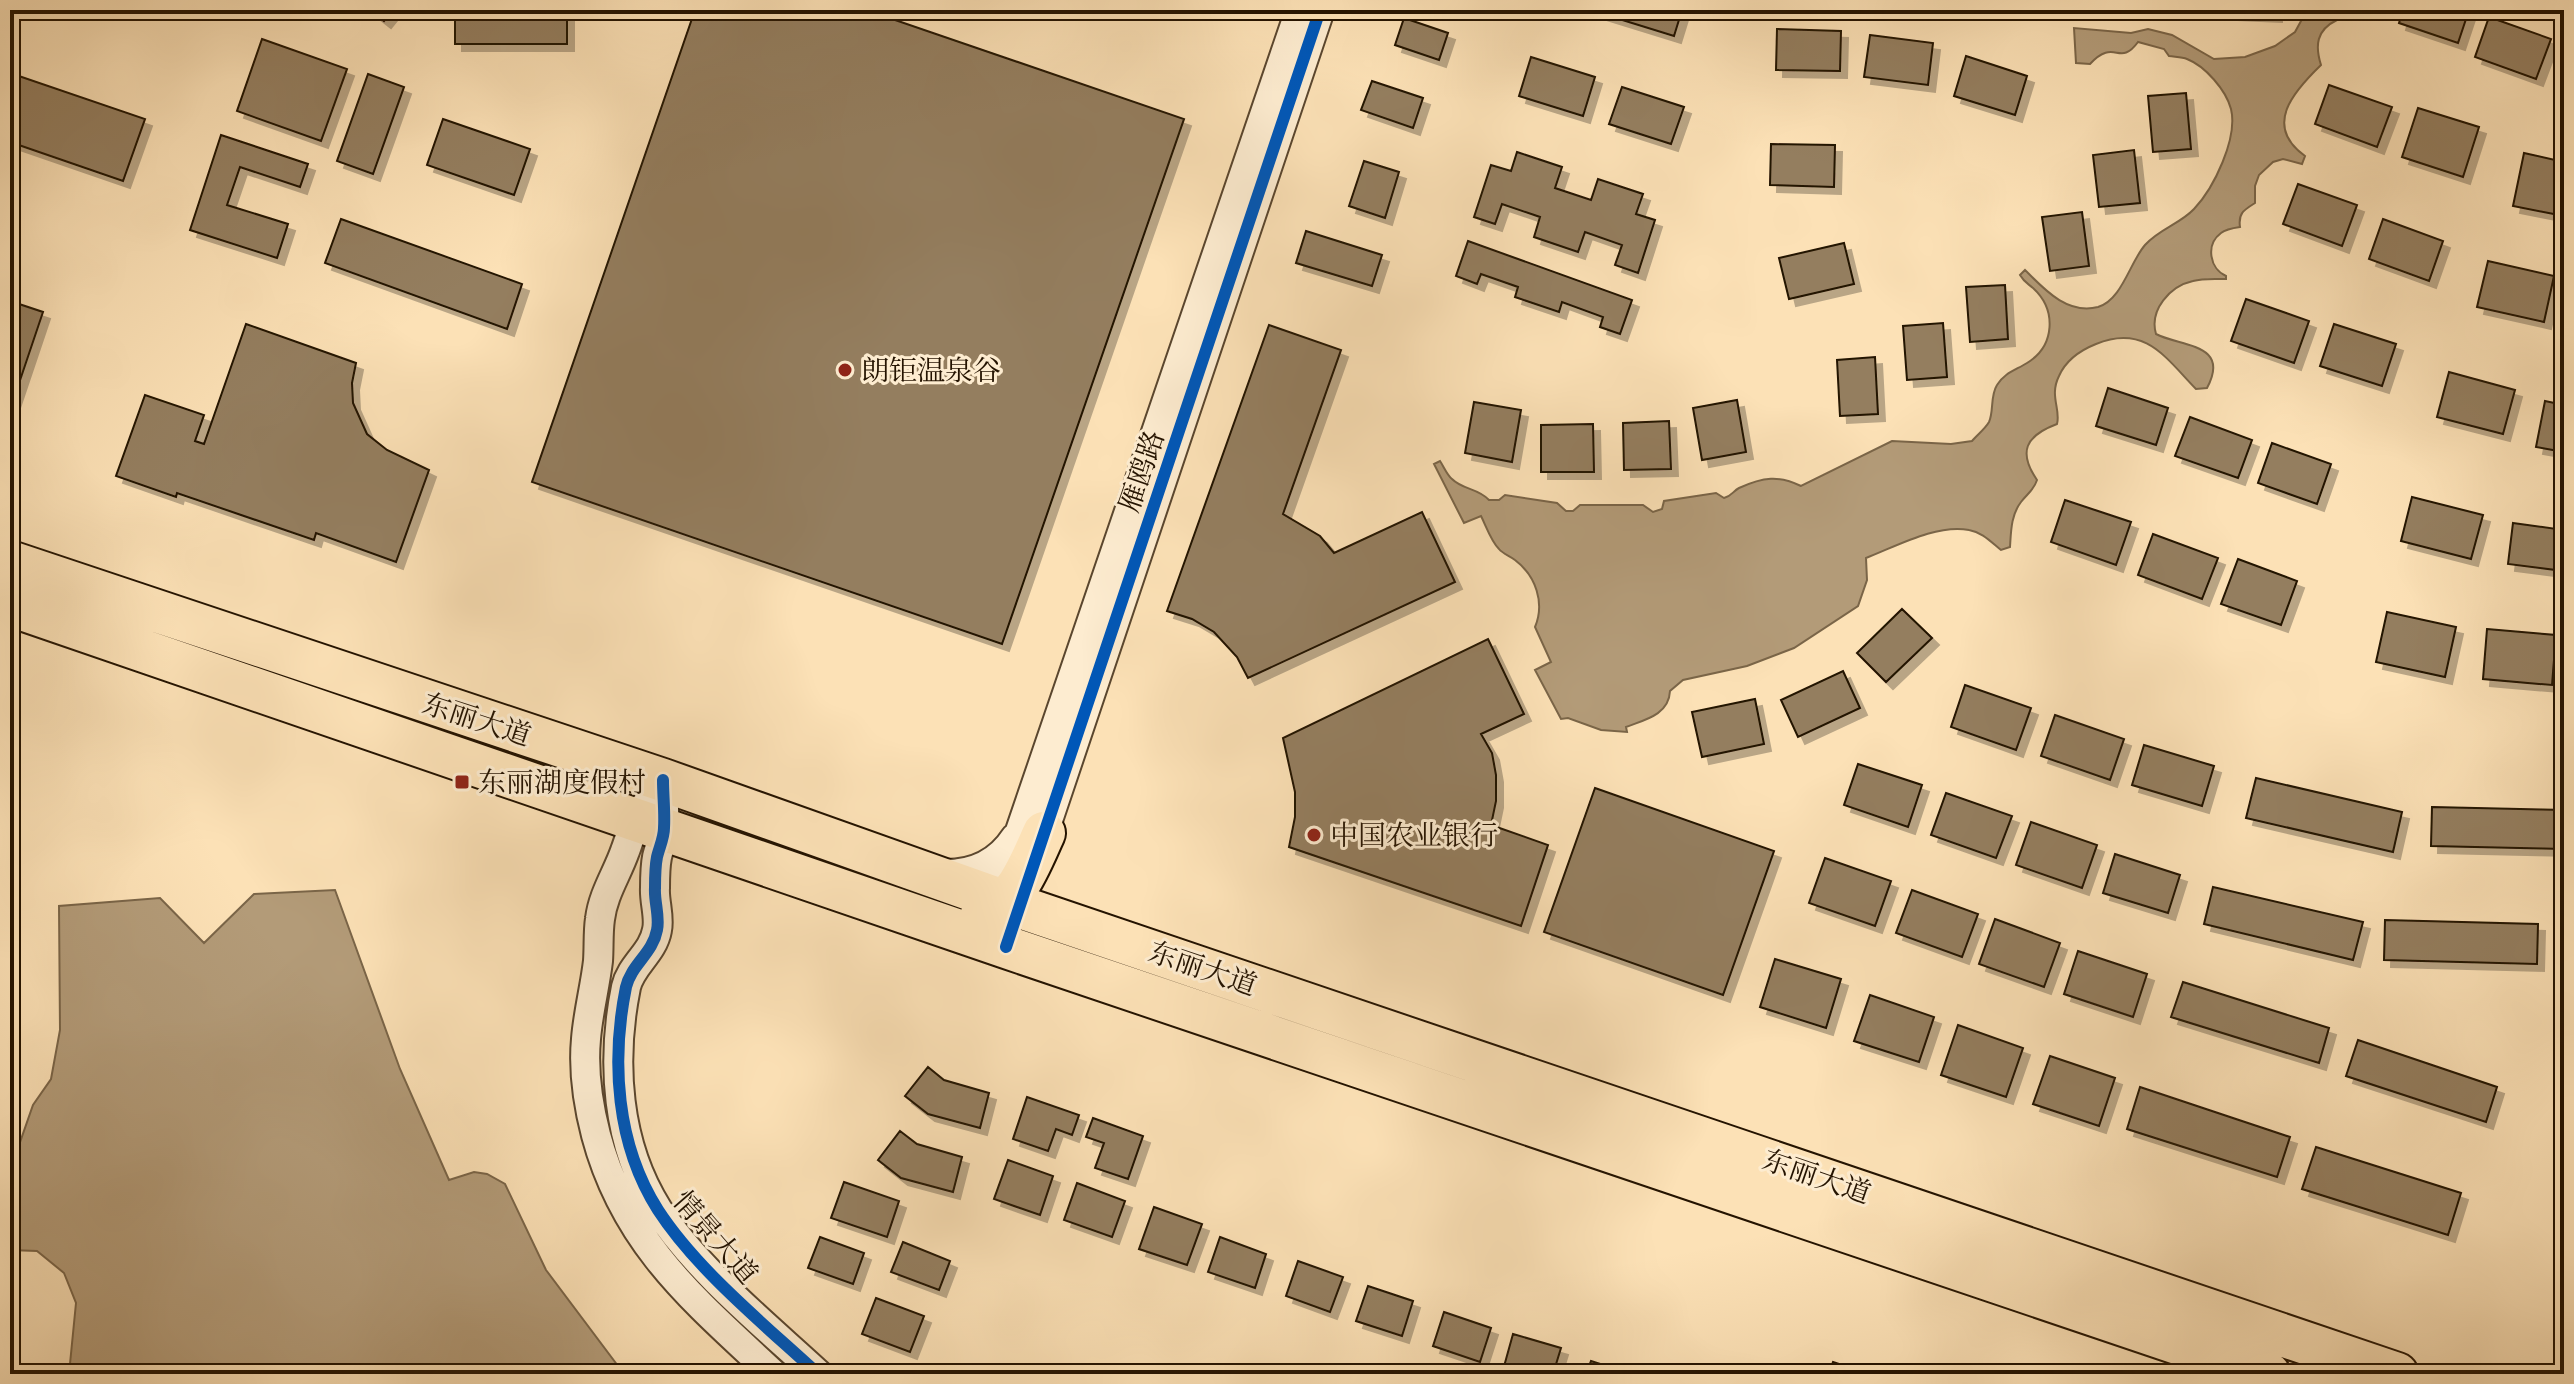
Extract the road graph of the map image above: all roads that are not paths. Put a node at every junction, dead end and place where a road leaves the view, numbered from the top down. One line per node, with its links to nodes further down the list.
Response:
1 (1300, 10): 7 (street, 雁鸥路)
2 (1320, 10): 7 (street, 雁鸥路)
3 (10, 562): 5 (highway, 东丽大道)
4 (10, 605): 6 (highway, 东丽大道)
5 (663, 780): 6 (street, 情景大道); 8 (highway, 东丽大道)
6 (649, 825): 9 (highway, 东丽大道); 10 (street, 情景大道); 11 (street, 情景大道)
7 (1033, 830): 8 (street); 9 (highway)
8 (922, 872): 9 (highway, 东丽大道)
9 (1001, 918): 14 (highway, 东丽大道); 15 (highway, 东丽大道)
10 (705, 1266): 11 (street); 13 (street, 情景大道)
11 (683, 1287): 12 (street, 情景大道)
12 (773, 1374)
13 (818, 1374)
14 (2269, 1374)
15 (2397, 1374)

